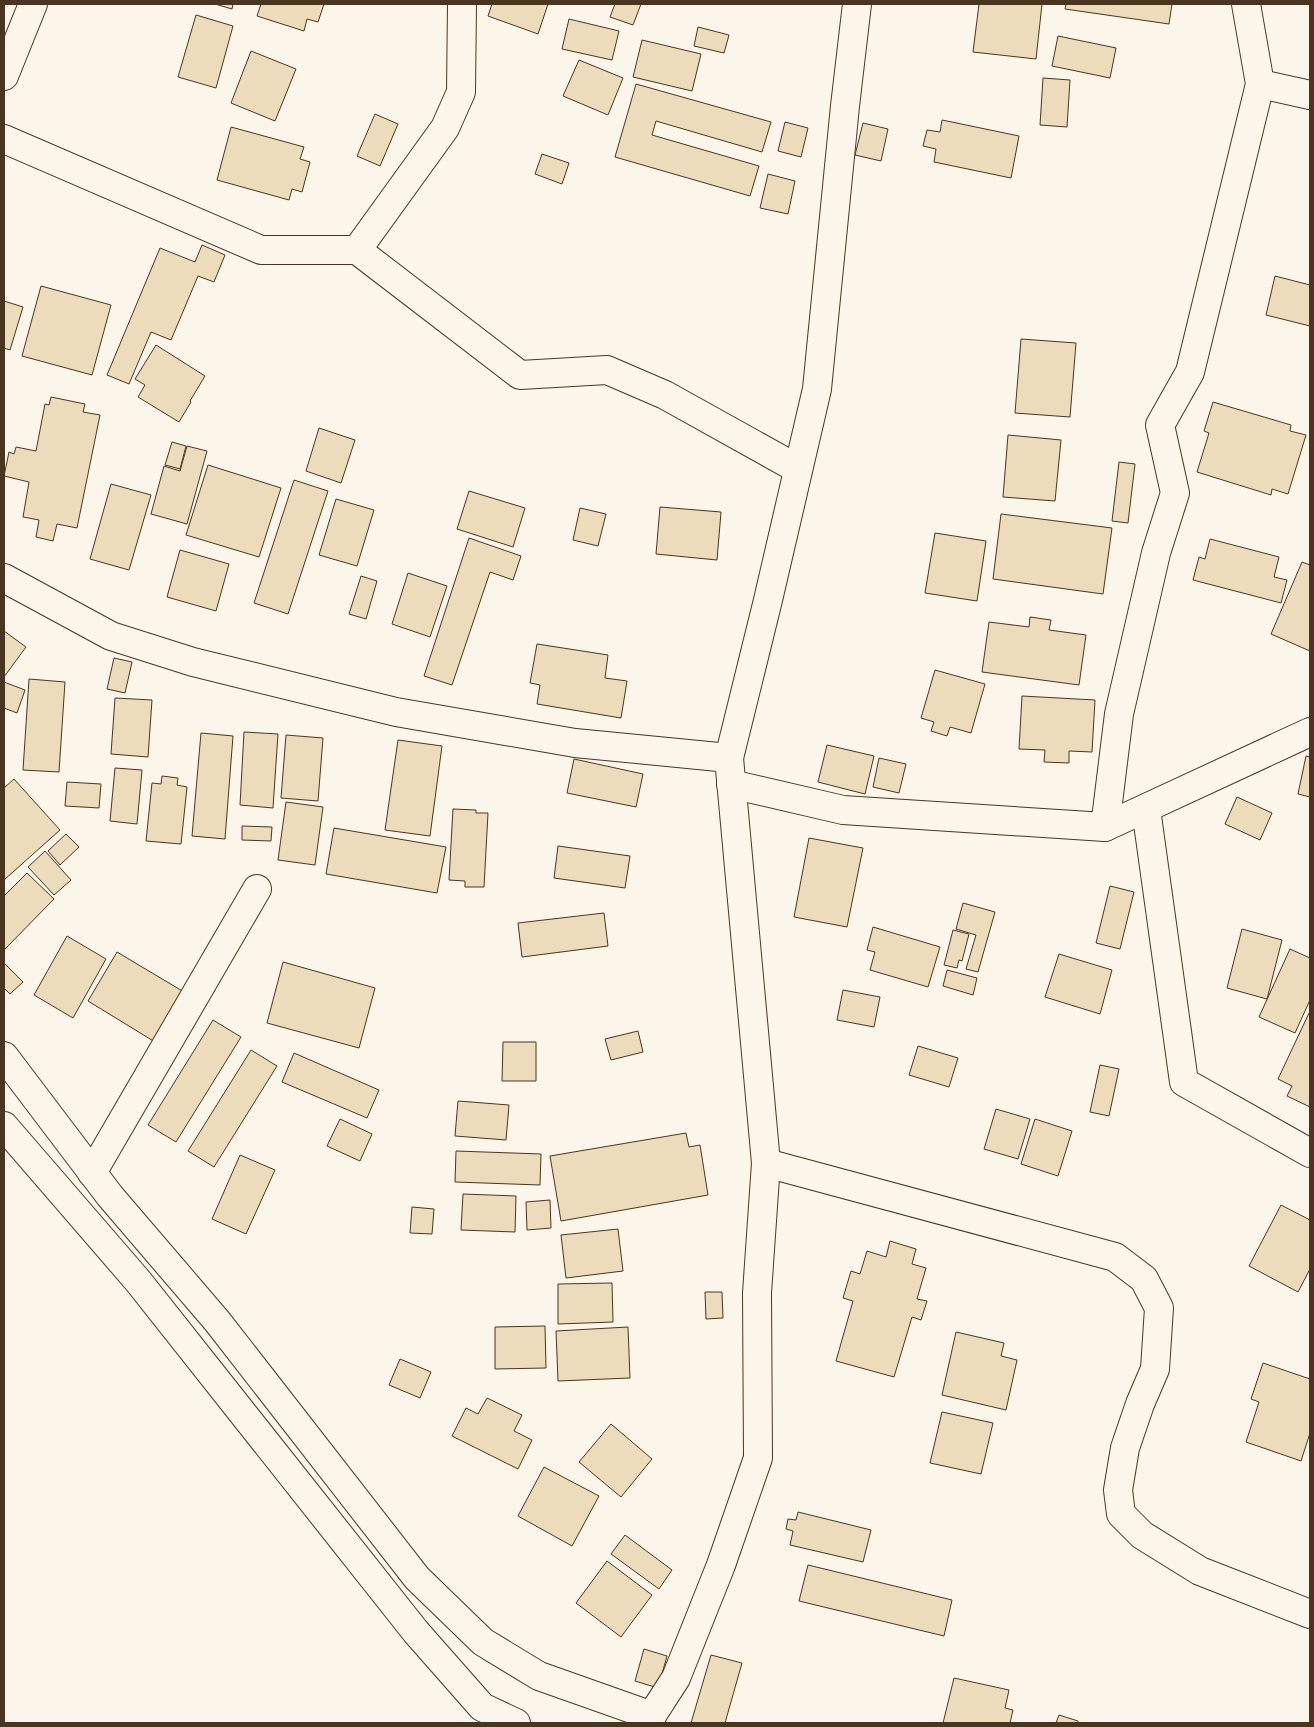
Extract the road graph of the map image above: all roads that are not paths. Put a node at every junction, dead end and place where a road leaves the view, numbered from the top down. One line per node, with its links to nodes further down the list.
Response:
1 (32, 4): 5 (street)
2 (462, 4): 9 (street)
3 (857, 4): 10 (street)
4 (1246, 4): 6 (street)
5 (4, 76)
6 (1260, 84): 7 (street); 16 (street)
7 (1310, 95)
8 (4, 139): 9 (street)
9 (357, 250): 10 (street)
10 (798, 469): 13 (street)
11 (4, 578): 13 (street)
12 (1310, 732): 15 (street)
13 (729, 758): 14 (street)
14 (731, 784): 16 (street); 21 (street)
15 (1146, 809): 16 (street); 20 (street)
16 (1105, 827)
17 (257, 890): 22 (street)
18 (4, 1056): 22 (street)
19 (4, 1126): 25 (street)
20 (1310, 1154)
21 (766, 1163): 23 (street); 24 (street)
22 (92, 1173): 24 (street)
23 (1310, 1614)
24 (649, 1719)
25 (516, 1723)

